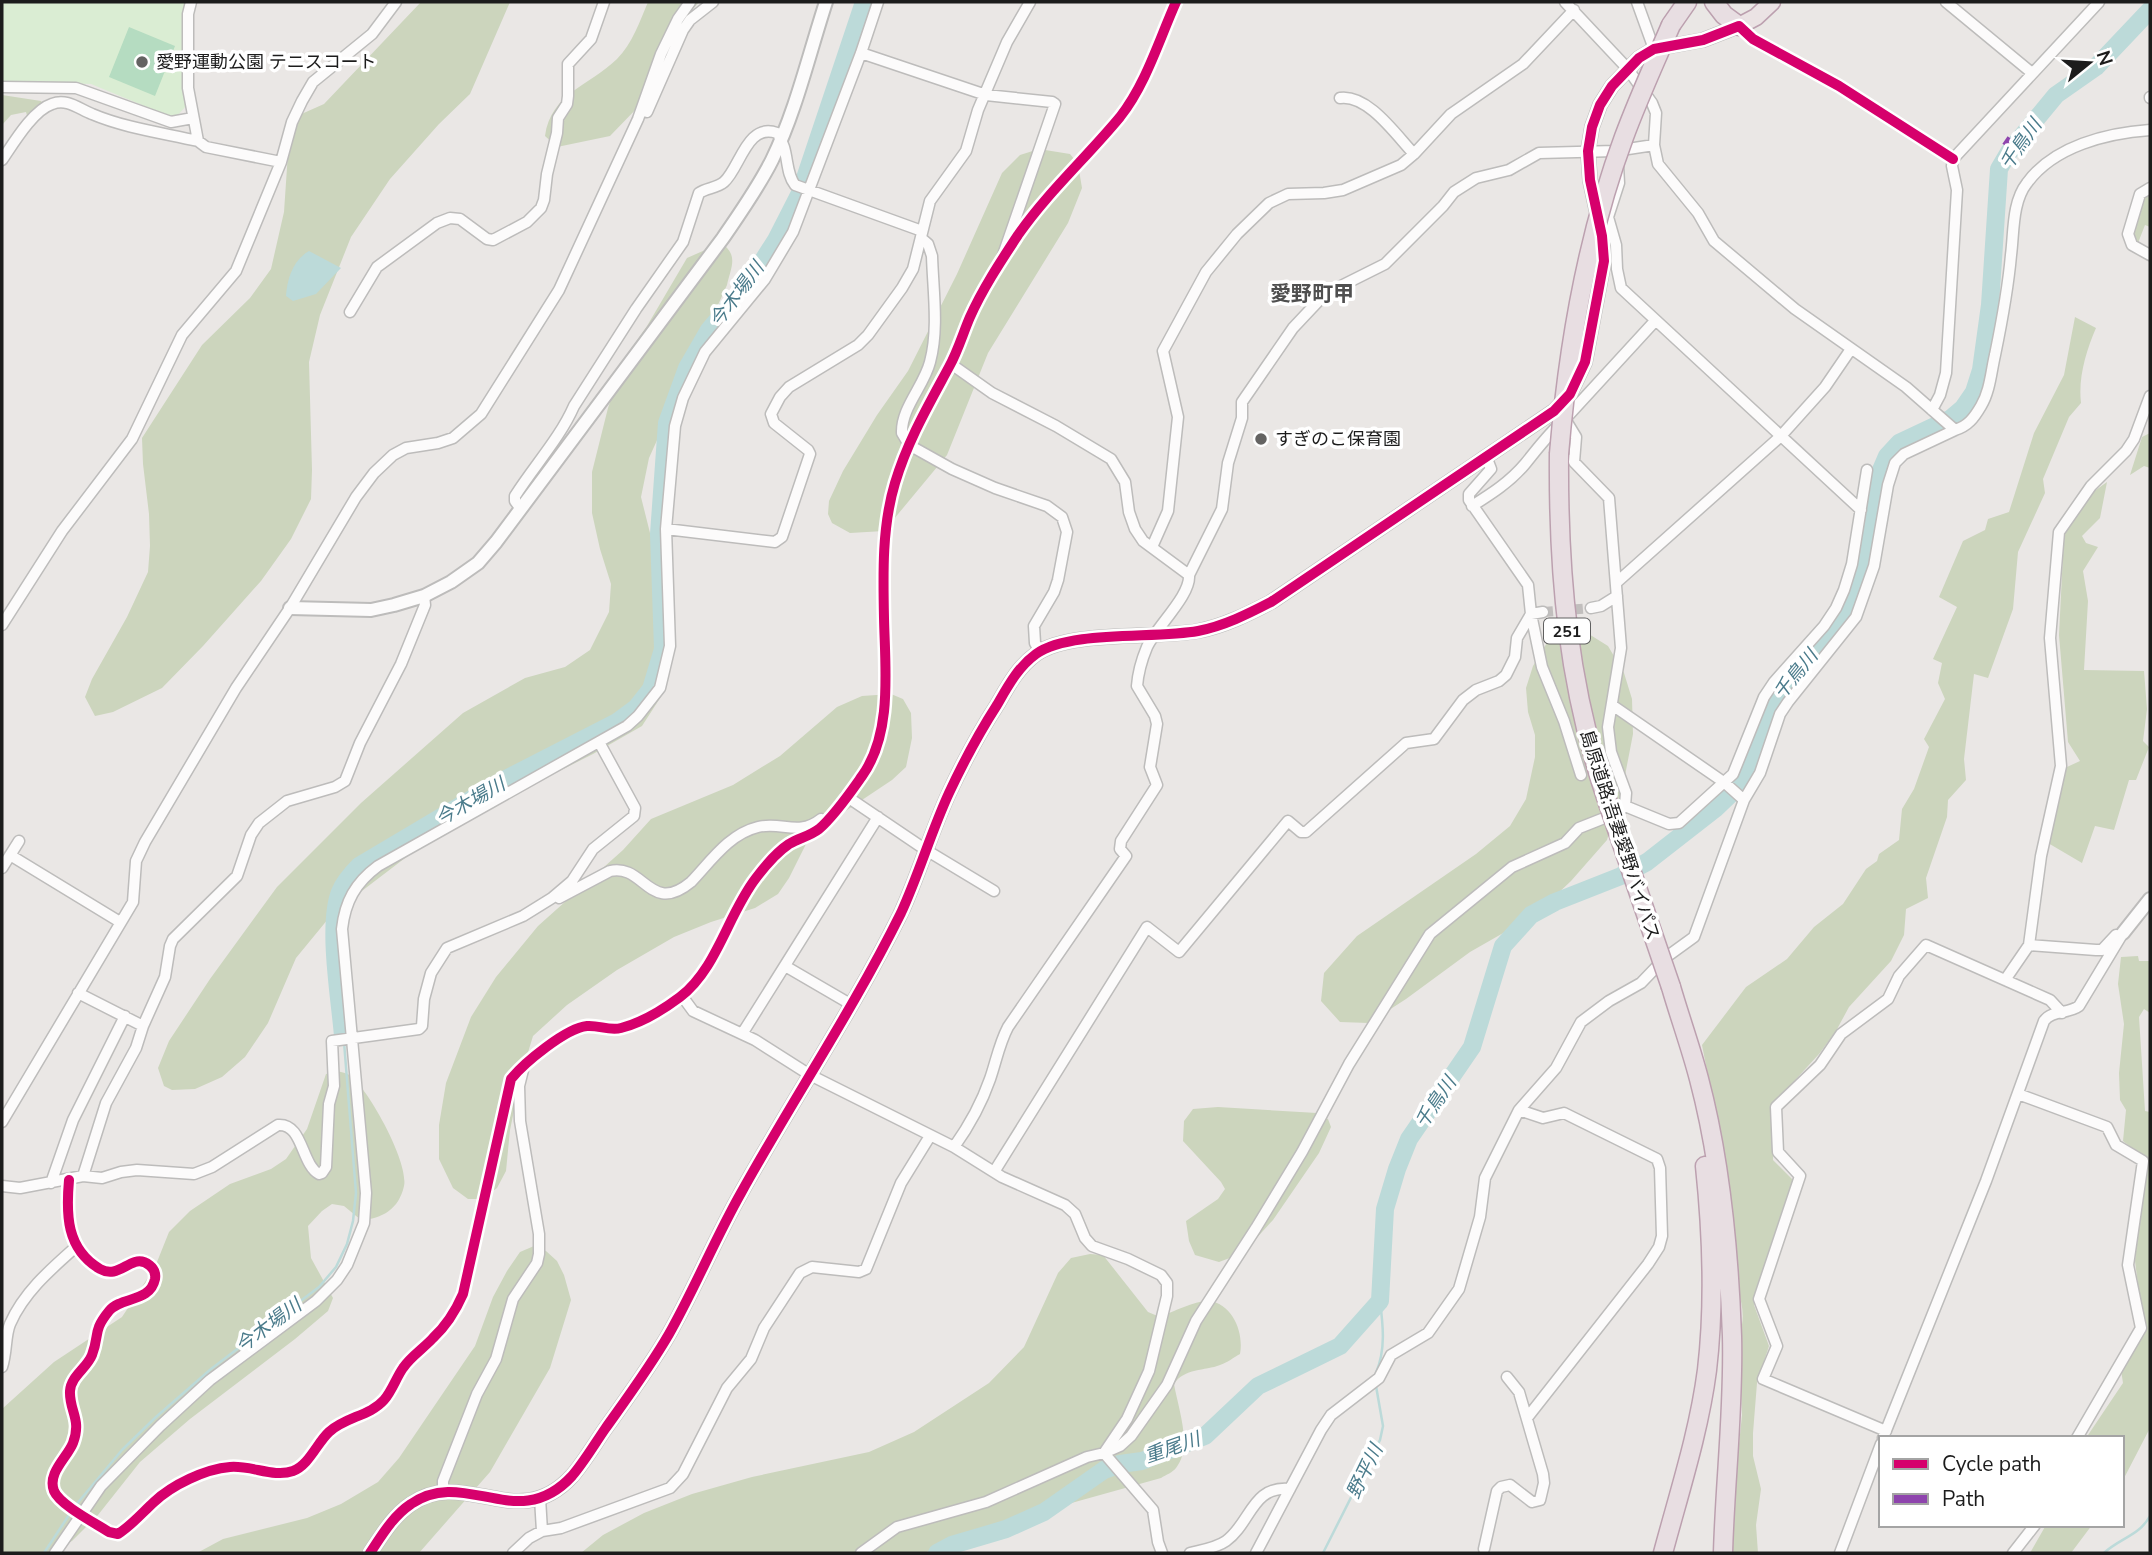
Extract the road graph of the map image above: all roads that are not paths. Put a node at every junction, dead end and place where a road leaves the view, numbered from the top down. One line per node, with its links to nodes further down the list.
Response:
1 (191, 2): 27 (street)
2 (396, 2): 38 (street)
3 (604, 2): 44 (street)
4 (690, 2): 28 (street)
5 (713, 2): 28 (street)
6 (826, 2): 30 (street)
7 (877, 2): 21 (street)
8 (1030, 2): 25 (street)
9 (1176, 2): 43 (street)
10 (1565, 2): 18 (street)
11 (1637, 2): 20 (street)
12 (1684, 2): 78 (highway, 島原道路;吾妻愛野バイパス / 251, bridge)
13 (1714, 2): 19 (highway)
14 (1727, 2): 19 (highway)
15 (1772, 2): 19 (highway)
16 (1946, 2): 23 (street)
17 (2099, 2): 23 (street)
18 (1574, 10): 22 (street); 35 (street)
19 (1739, 26): 20 (street); 36 (street)
20 (1654, 49): 22 (street)
21 (861, 53): 25 (street); 39 (street)
22 (1627, 68): 32 (street); 33 (street)
23 (2032, 73): 36 (street)
24 (2, 87): 27 (street)
25 (986, 95): 41 (street); 43 (street)
26 (1340, 98): 35 (street)
27 (193, 118): 31 (street)
28 (638, 118): 65 (street)
29 (2150, 130): 51 (street)
30 (781, 138): 39 (street); 57 (street); 57 (street)
31 (198, 141): 37 (street); 38 (street)
32 (1654, 145): 34 (street); 46 (street)
33 (1588, 151): 34 (street); 54 (street); 61 (street)
34 (1615, 151): 45 (street)
35 (1414, 155): 60 (street)
36 (1953, 159): 49 (street)
37 (2, 160)
38 (281, 162): 69 (street)
39 (805, 188): 41 (street); 59 (street)
40 (2150, 188): 42 (street)
41 (921, 234): 53 (street); 59 (street)
42 (2150, 255)
43 (1005, 258): 47 (street)
44 (350, 312)
45 (1655, 321): 50 (street); 52 (street)
46 (1851, 349): 49 (street); 52 (street)
47 (951, 364): 53 (street); 60 (street)
48 (2150, 396): 90 (street)
49 (1935, 412): 51 (street)
50 (1566, 419): 56 (street); 62 (street)
51 (1953, 429): 77 (street)
52 (1781, 436): 58 (street); 62 (street)
53 (909, 445): 71 (street); 76 (street)
54 (1486, 456): 56 (street); 70 (street)
55 (1867, 470): 58 (street)
56 (1472, 506): 68 (street)
57 (521, 509): 63 (street)
58 (1861, 510): 75 (street)
59 (666, 529): 73 (street)
60 (1152, 547): 61 (street)
61 (1189, 575): 70 (street)
62 (1616, 583): 64 (street)
63 (424, 596): 65 (street); 98 (street)
64 (1617, 596): 66 (street); 72 (street)
65 (290, 608): 88 (street)
66 (1591, 608)
67 (1544, 612): 68 (street)
68 (1531, 614): 74 (street); 109 (street)
69 (2, 625)
70 (1154, 636): 71 (street); 108 (street)
71 (1040, 651): 82 (street)
72 (1612, 705): 75 (street); 78 (street)
73 (599, 742): 86 (street); 101 (street)
74 (1581, 775)
75 (1727, 784): 77 (street); 78 (street)
76 (846, 796): 79 (street); 80 (street)
77 (1742, 799): 105 (street)
78 (1617, 804): 99 (highway, 島原道路;吾妻愛野バイパス / 251, bridge); 121 (street)
79 (831, 816): 86 (street); 94 (street)
80 (878, 817): 82 (street); 91 (street)
81 (19, 841): 83 (street)
82 (926, 850): 85 (street); 95 (street)
83 (10, 855): 84 (street); 88 (street)
84 (2, 868)
85 (994, 891)
86 (552, 898): 101 (street)
87 (2150, 899): 89 (street)
88 (121, 922): 93 (street)
89 (2123, 933): 90 (street); 96 (street)
90 (2029, 945): 92 (street)
91 (785, 966): 95 (street); 100 (street)
92 (2005, 980): 96 (street); 118 (street)
93 (78, 993): 97 (street); 106 (street)
94 (682, 996): 100 (street); 102 (street)
95 (852, 1005): 103 (street)
96 (2062, 1013): 104 (street)
97 (125, 1016): 98 (street); 112 (street)
98 (143, 1026): 110 (street)
99 (1684, 1031): 138 (highway); 139 (highway)
100 (742, 1034): 103 (street)
101 (351, 1038): 110 (street); 125 (street)
102 (523, 1070): 123 (street); 125 (street)
103 (810, 1074): 107 (street); 124 (street)
104 (2018, 1094): 118 (street); 119 (street)
105 (1519, 1110): 117 (street); 122 (street)
106 (2, 1122)
107 (930, 1136): 108 (street); 127 (street)
108 (954, 1147): 109 (street)
109 (994, 1172): 121 (street)
110 (83, 1176): 111 (street)
111 (69, 1180): 112 (street); 114 (street)
112 (51, 1183): 113 (street)
113 (2, 1186)
114 (76, 1246): 115 (street); 125 (street)
115 (2, 1367)
116 (1507, 1377): 117 (street)
117 (1527, 1418): 129 (street)
118 (1884, 1434)
119 (2078, 1436)
120 (1879, 1449): 140 (street)
121 (1104, 1453): 133 (street); 134 (street)
122 (1290, 1489): 128 (street); 137 (street)
123 (443, 1492): 124 (street); 132 (street)
124 (540, 1498): 127 (street)
125 (77, 1511): 131 (street)
126 (2033, 1527): 141 (street)
127 (542, 1531): 130 (street)
128 (1228, 1539): 135 (street); 136 (street)
129 (1484, 1549)
130 (518, 1551)
131 (55, 1553)
132 (370, 1553)
133 (860, 1553)
134 (1162, 1553)
135 (1190, 1553)
136 (1220, 1553)
137 (1256, 1553)
138 (1664, 1553)
139 (1723, 1553)
140 (1840, 1553)
141 (2013, 1553)

